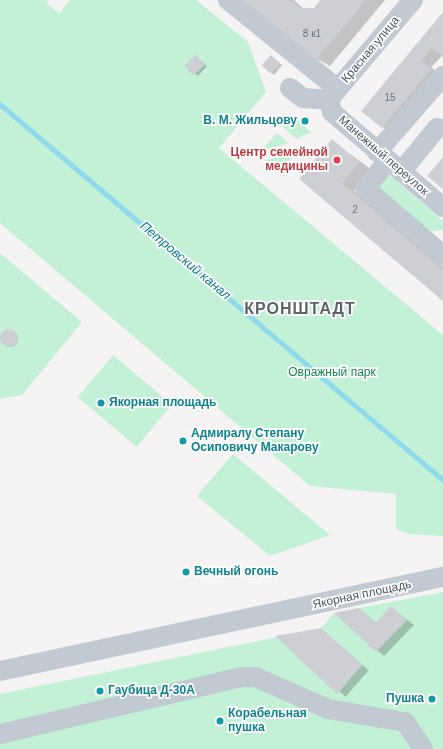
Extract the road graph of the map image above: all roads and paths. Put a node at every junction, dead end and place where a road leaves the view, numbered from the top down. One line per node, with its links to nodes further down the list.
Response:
1 (228, 0): 5 (street)
2 (413, 0): 5 (street, Красная улица)
3 (443, 76): 7 (street)
4 (290, 88): 5 (street)
5 (334, 94): 7 (street, Манежный переулок)
6 (441, 127): 7 (street)
7 (389, 162): 8 (street, Манежный переулок); 10 (street)
8 (443, 207)
9 (443, 234): 10 (street)
10 (422, 237): 11 (street)
11 (443, 255)
12 (443, 577): 13 (street, Якорная площадь)
13 (0, 671)
14 (0, 734): 15 (street)
15 (423, 749)

